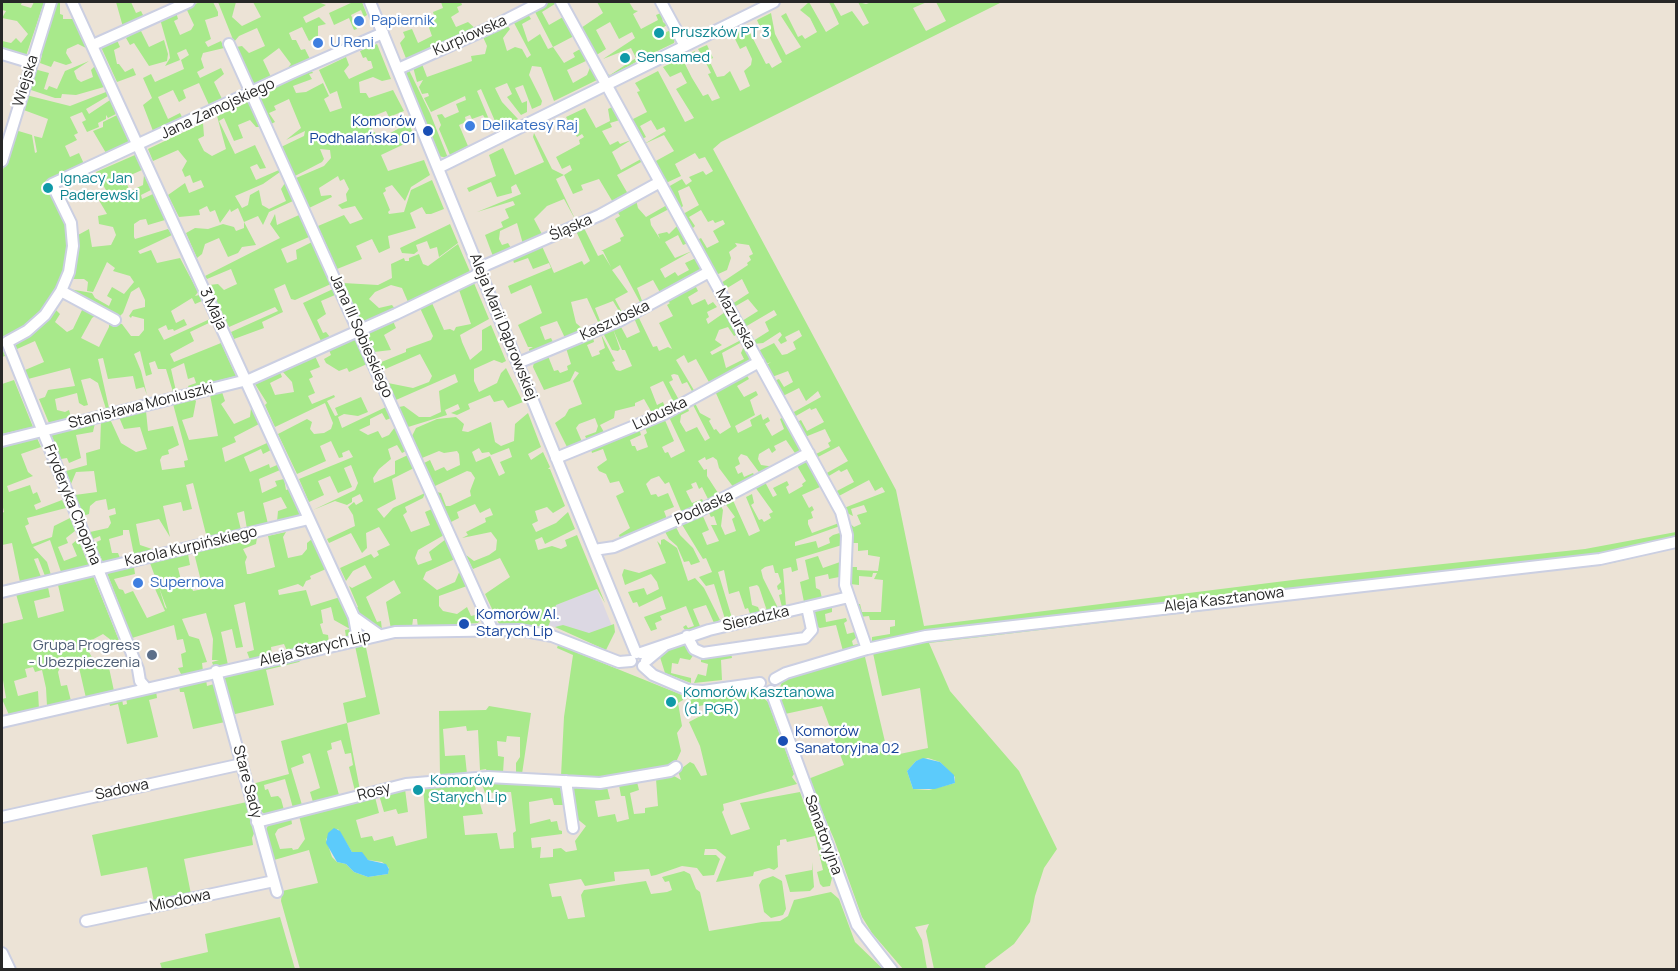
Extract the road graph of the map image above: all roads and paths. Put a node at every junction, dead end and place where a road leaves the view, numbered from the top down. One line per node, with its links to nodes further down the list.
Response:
1 (51, 2): 14 (street, Wiejska)
2 (72, 2): 11 (street, 3 Maja)
3 (189, 2): 11 (street)
4 (370, 2): 9 (street, Aleja Marii Dąbrowskiej)
5 (541, 2): 15 (street, Kurpiowska)
6 (561, 2): 16 (street, Mazurska)
7 (661, 2): 12 (street)
8 (774, 2): 12 (street)
9 (383, 33): 15 (street, Aleja Marii Dąbrowskiej); 17 (street, Jana Zamojskiego)
10 (229, 44): 17 (street, Jana III Sobieskiego)
11 (93, 45): 18 (street, 3 Maja)
12 (685, 46): 16 (street)
13 (2, 54): 14 (street)
14 (32, 63): 19 (street, Wiejska)
15 (398, 69): 20 (street, Aleja Marii Dąbrowskiej)
16 (607, 85): 20 (street); 21 (street, Mazurska)
17 (251, 93): 18 (street, Jana Zamojskiego); 26 (street, Jana III Sobieskiego)
18 (138, 146): 24 (street, Jana Zamojskiego); 29 (street, 3 Maja)
19 (2, 161)
20 (438, 168): 22 (street, Aleja Marii Dąbrowskiej)
21 (660, 182): 22 (street, Śląska); 23 (street, Mazurska)
22 (480, 271): 26 (street, Śląska); 28 (street, Aleja Marii Dąbrowskiej)
23 (710, 272): 27 (street, Mazurska); 28 (street, Kaszubska)
24 (61, 291): 25 (street); 30 (street, Fryderyka Chopina)
25 (115, 320)
26 (358, 330): 29 (street, Stanisława Moniuszki); 42 (street, Jana III Sobieskiego)
27 (759, 362): 32 (street, Mazurska); 33 (street, Lubuska)
28 (518, 363): 33 (street, Aleja Marii Dąbrowskiej)
29 (246, 381): 30 (street, Stanisława Moniuszki); 34 (street, 3 Maja)
30 (42, 431): 31 (street, Stanisława Moniuszki); 37 (street, Fryderyka Chopina)
31 (2, 441)
32 (809, 453): 36 (street, Podlaska); 39 (street, Mazurska)
33 (556, 458): 36 (street, Aleja Marii Dąbrowskiej)
34 (309, 519): 37 (street, Karola Kurpińskiego); 41 (street, 3 Maja)
35 (1677, 542): 46 (street, Aleja Kasztanowa)
36 (594, 550): 47 (street, Aleja Marii Dąbrowskiej)
37 (98, 569): 38 (street, Karola Kurpińskiego); 51 (street, Fryderyka Chopina)
38 (2, 592)
39 (849, 597): 40 (street, Sieradzka); 46 (street, Mazurska)
40 (807, 607): 44 (street, Sieradzka); 44 (street)
41 (354, 617): 43 (street); 45 (street, 3 Maja)
42 (492, 629): 43 (street, Aleja Starych Lip); 47 (street, Aleja Starych Lip)
43 (378, 634): 45 (street, Aleja Starych Lip)
44 (687, 636): 47 (street, Sieradzka)
45 (358, 639): 48 (street, Aleja Starych Lip)
46 (867, 649): 49 (street, Aleja Kasztanowa)
47 (639, 659): 50 (street)
48 (216, 671): 51 (street, Aleja Starych Lip); 54 (street, Stare Sady)
49 (775, 679): 50 (street); 52 (street)
50 (760, 683): 52 (street)
51 (146, 688): 53 (street, Aleja Starych Lip)
52 (771, 691): 65 (street, Sanatoryjna)
53 (2, 722)
54 (242, 764): 57 (street, Sadowa); 58 (street, Stare Sady)
55 (676, 767): 56 (street, Rosy)
56 (566, 781): 58 (street, Rosy); 59 (street)
57 (2, 817)
58 (257, 822): 60 (street, Stare Sady)
59 (573, 828)
60 (274, 880): 61 (street, Stare Sady); 62 (street, Miodowa)
61 (277, 892)
62 (86, 921)
63 (2, 953): 64 (street)
64 (10, 969)
65 (892, 969)

